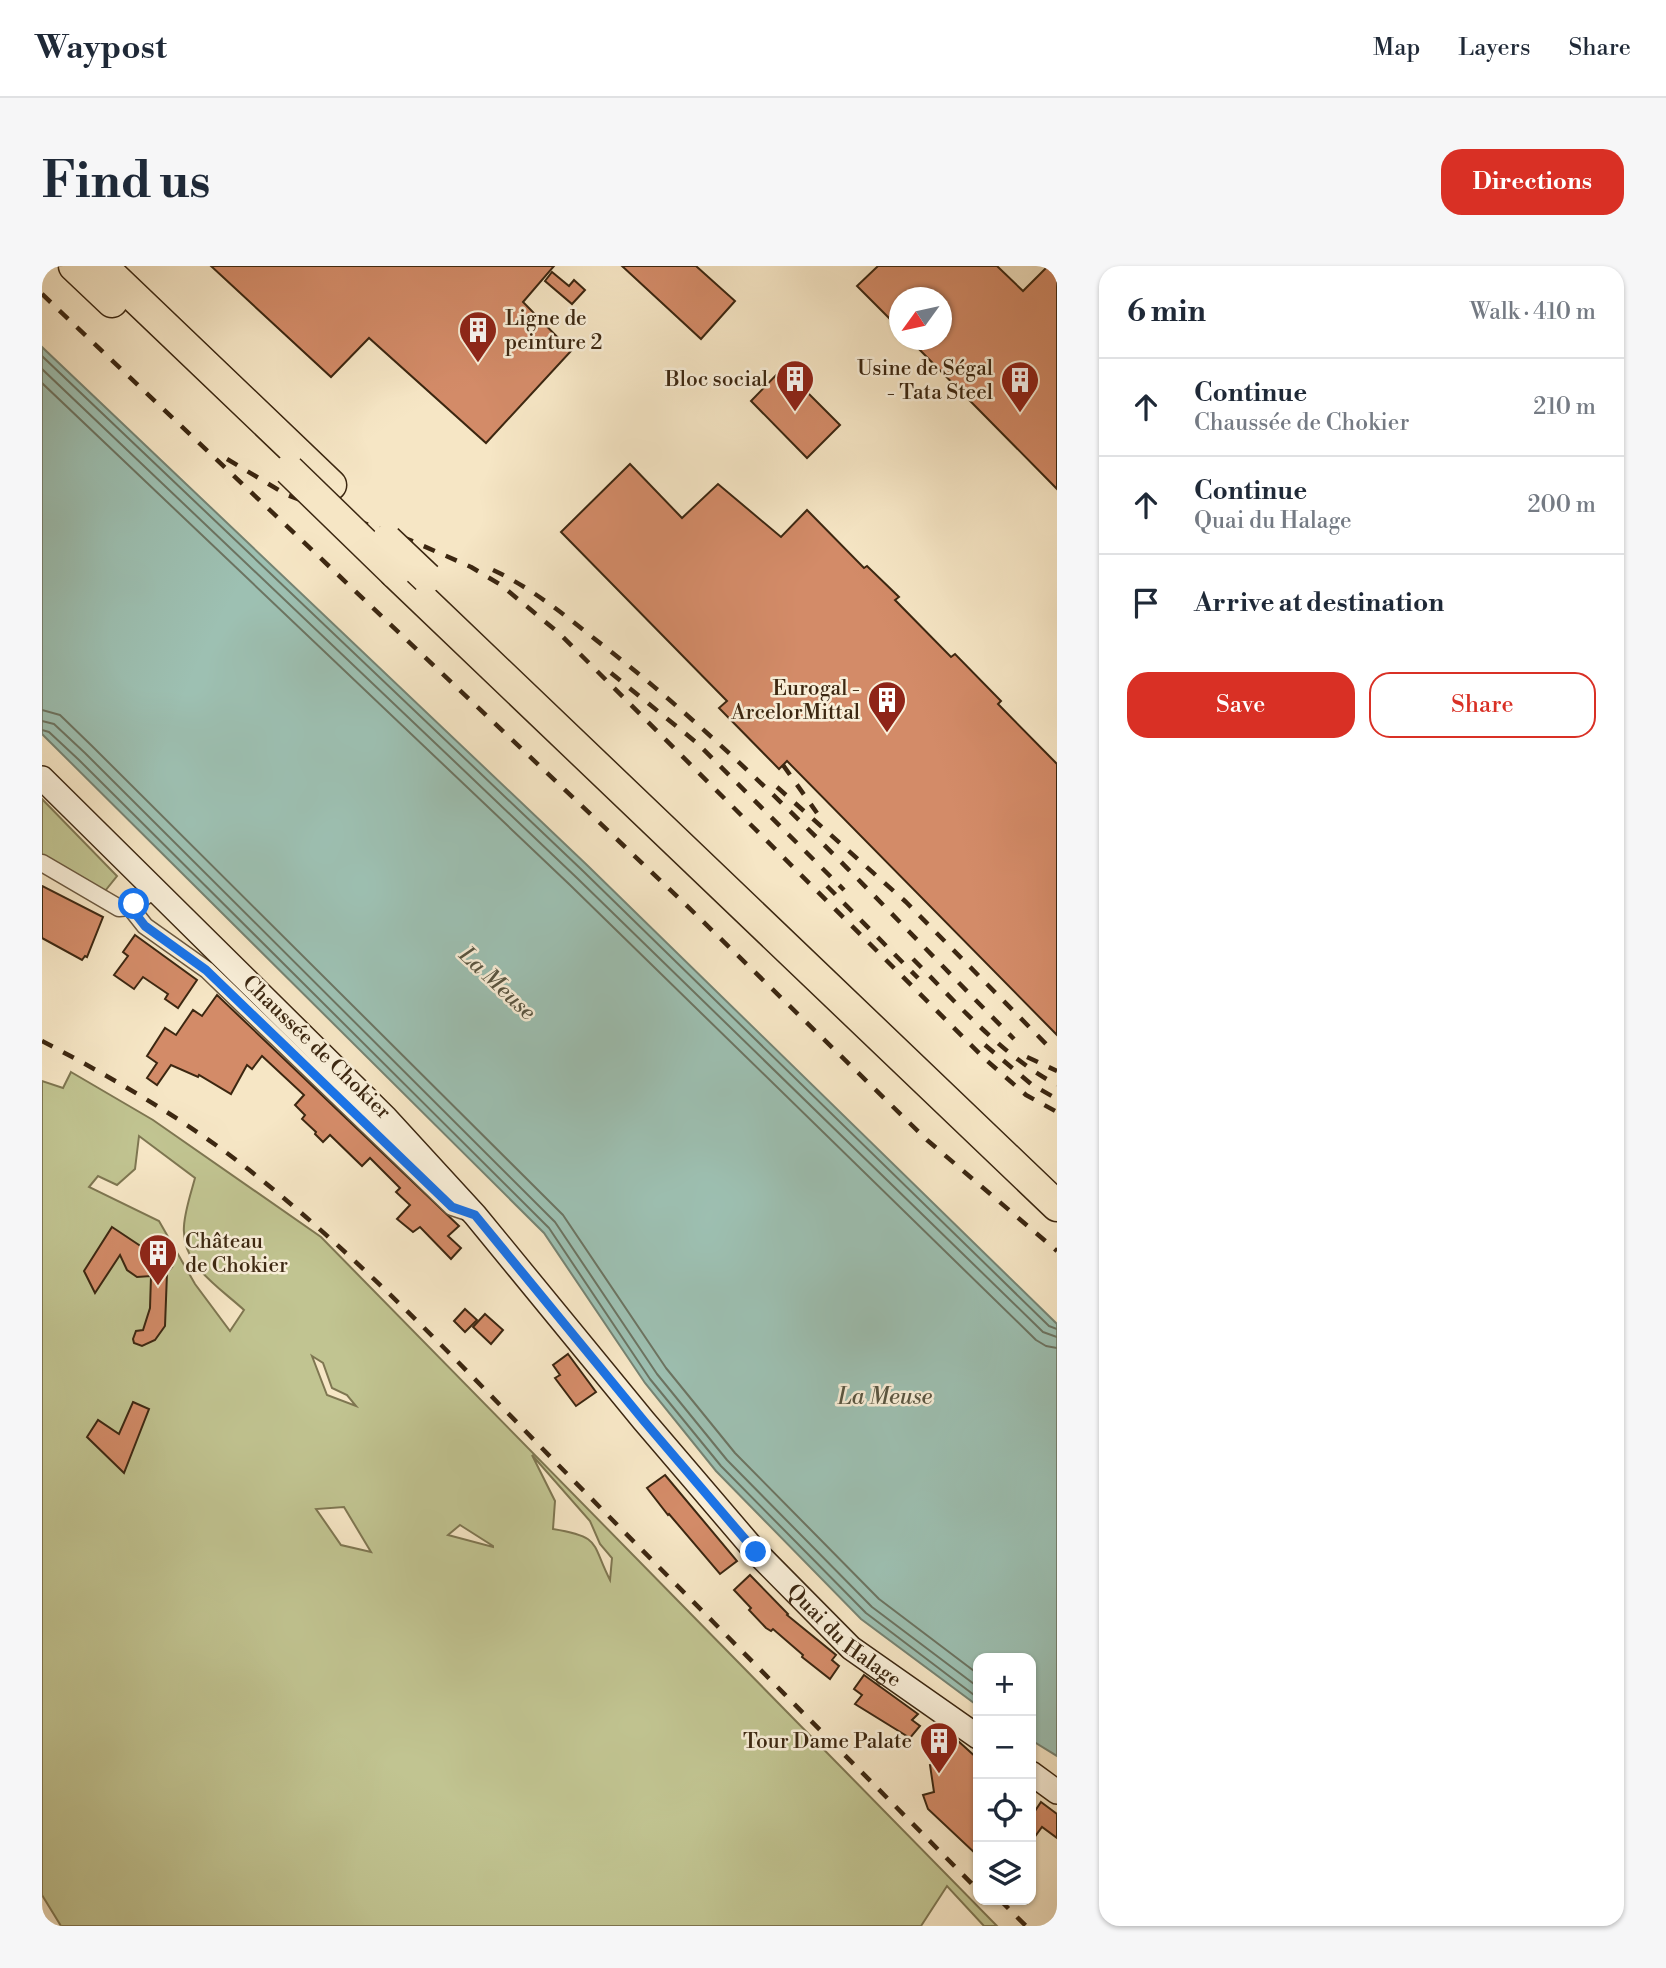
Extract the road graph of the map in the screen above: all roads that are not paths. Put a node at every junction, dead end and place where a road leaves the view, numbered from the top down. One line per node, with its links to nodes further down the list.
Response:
1 (74, 266): 8 (highway, bridge)
2 (102, 266): 7 (highway, bridge)
3 (42, 778): 5 (main road, Quai du Halage)
4 (42, 863): 6 (street, Chaussée de Chokier)
5 (154, 890): 6 (street); 9 (main road, Quai du Halage)
6 (130, 907): 9 (street, Chaussée de Chokier)
7 (1057, 1181)
8 (1057, 1206)
9 (475, 1215): 10 (main road, Quai du Halage)
10 (973, 1733)
11 (1036, 1777): 12 (main road)
12 (1057, 1792)

